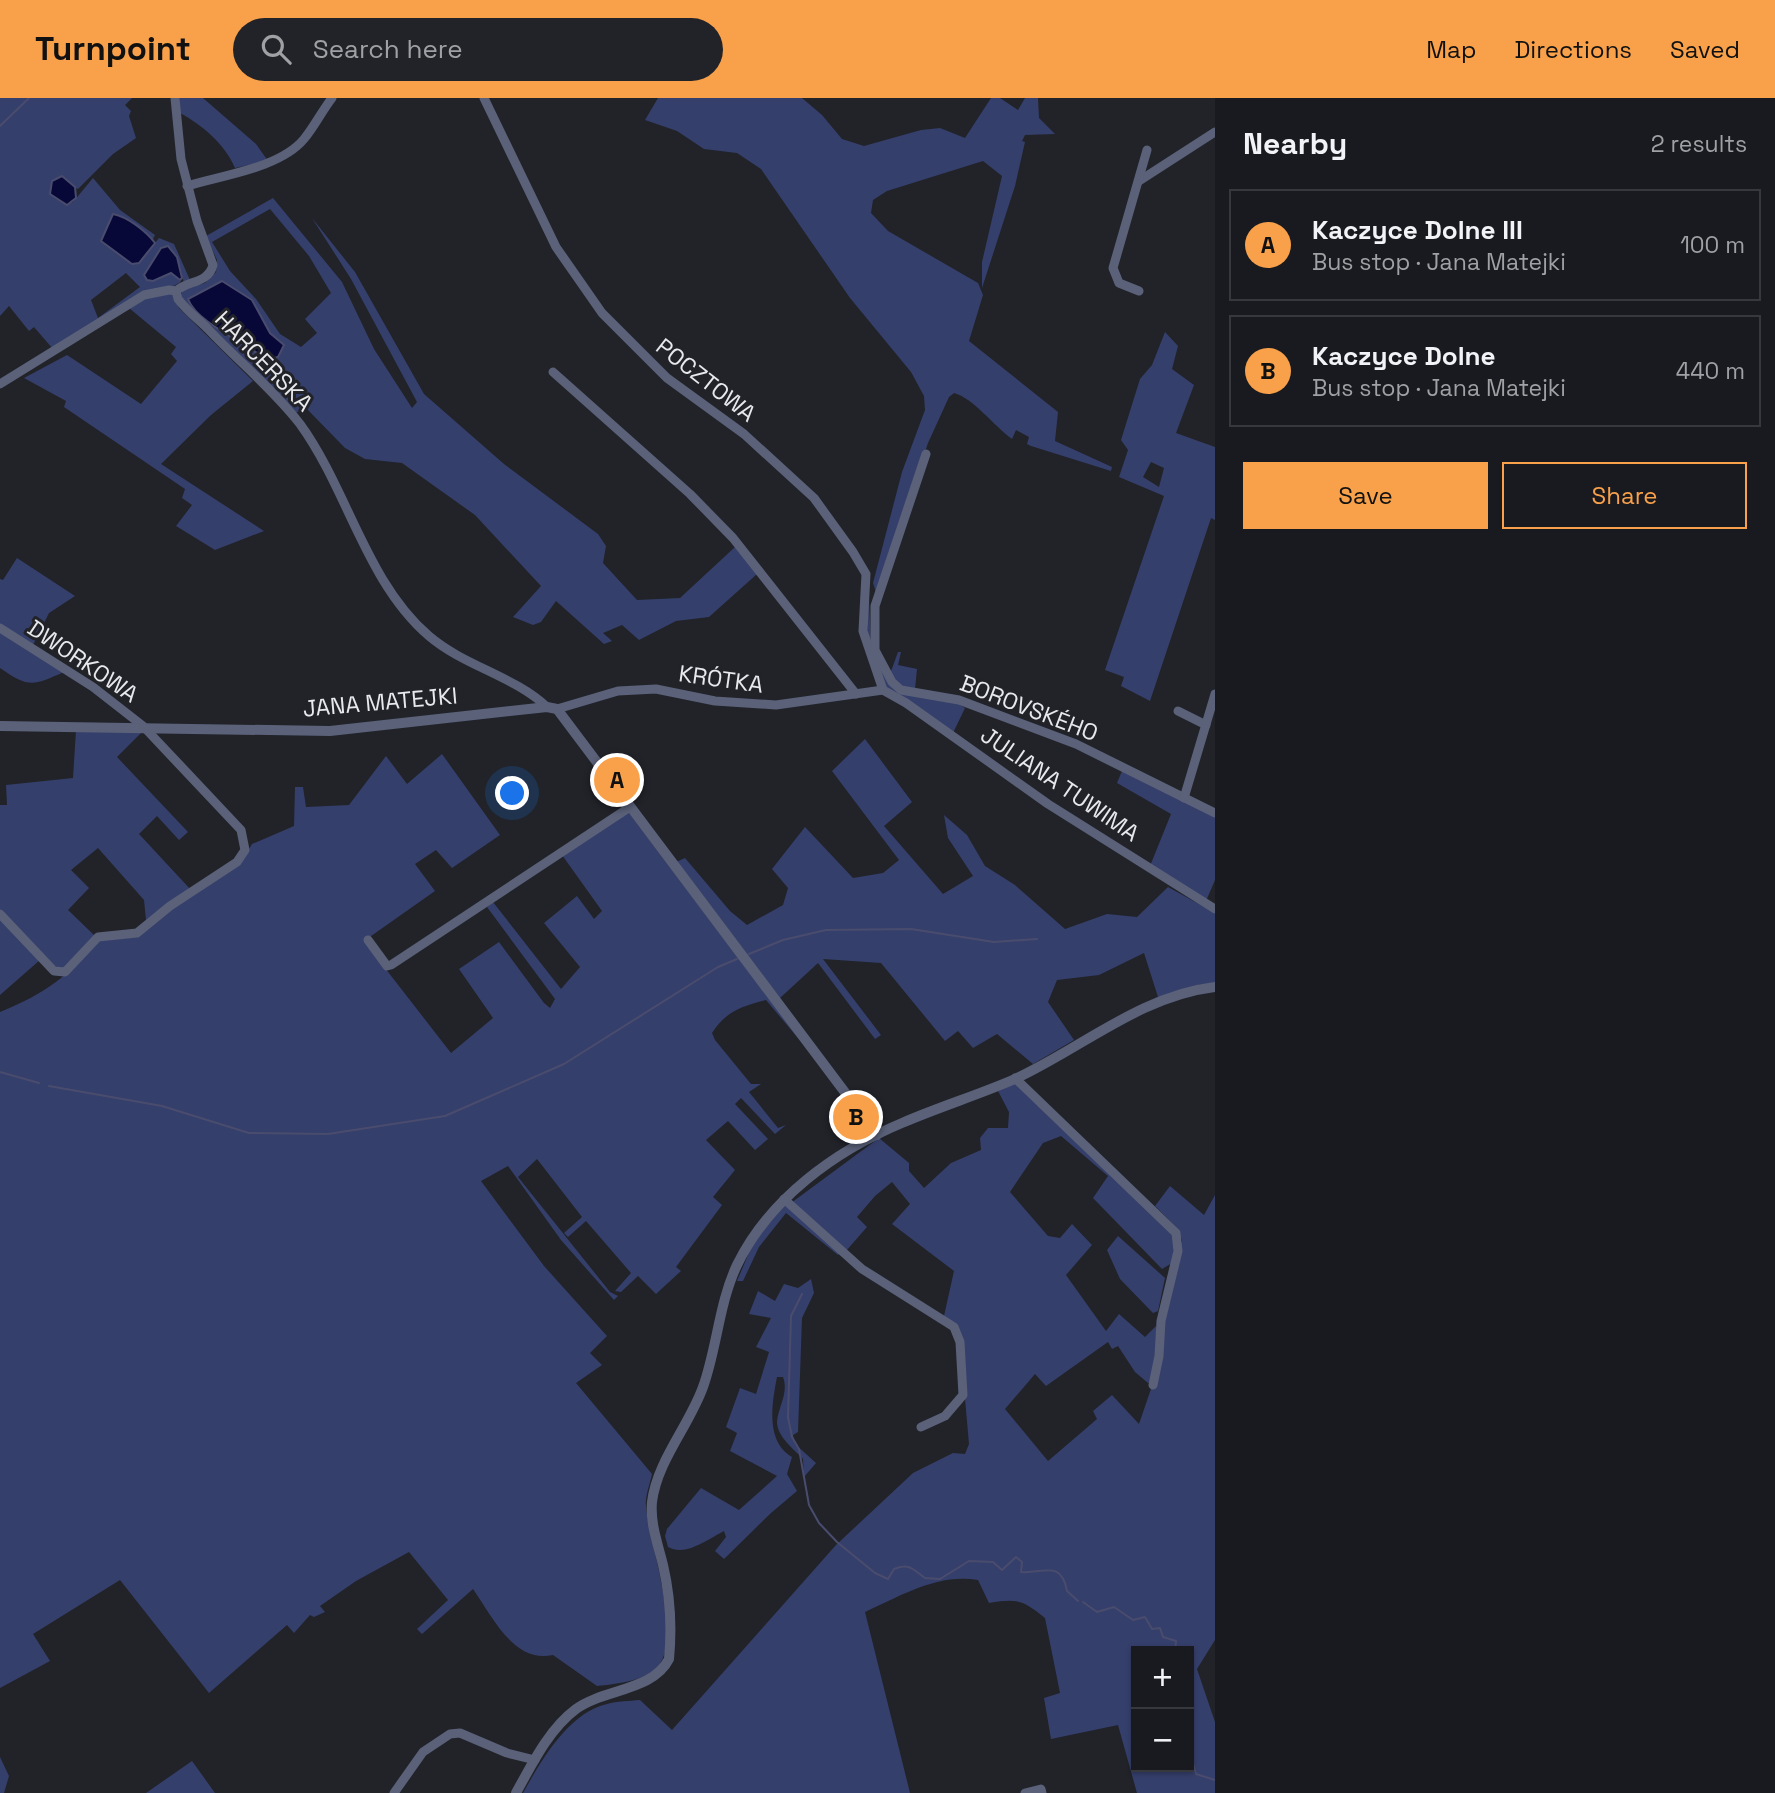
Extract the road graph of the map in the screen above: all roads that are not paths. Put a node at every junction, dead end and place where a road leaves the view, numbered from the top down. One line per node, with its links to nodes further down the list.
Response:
1 (175, 98): 7 (street)
2 (332, 98): 7 (street)
3 (484, 98): 14 (street, POCZTOWA)
4 (1215, 131): 6 (street)
5 (1147, 150): 6 (street)
6 (1139, 181): 9 (street)
7 (187, 186): 8 (street)
8 (176, 291): 11 (street); 17 (street, HARCERSKA)
9 (1139, 291)
10 (553, 372): 15 (street)
11 (0, 384)
12 (926, 454): 22 (street, BOROVSKÉHO)
13 (0, 628): 21 (street, DWORKOWA)
14 (883, 690): 15 (street, KRÓTKA); 25 (street, JULIANA TUWIMA)
15 (856, 694): 17 (street, KRÓTKA)
16 (1215, 694): 19 (street)
17 (552, 708): 21 (street, JANA MATEJKI); 23 (street)
18 (1178, 711): 19 (street)
19 (1206, 725): 22 (street)
20 (0, 726): 21 (street, JANA MATEJKI)
21 (143, 726): 26 (street, DWORKOWA)
22 (1184, 798): 24 (street, BOROVSKÉHO)
23 (630, 807): 27 (street); 30 (street)
24 (1215, 813)
25 (1215, 909)
26 (0, 914)
27 (368, 940)
28 (1215, 987): 29 (street)
29 (1015, 1078): 30 (street); 32 (street)
30 (877, 1135): 31 (street)
31 (784, 1199): 33 (street); 34 (street)
32 (1153, 1385)
33 (921, 1426)
34 (535, 1760): 35 (street); 36 (street)
35 (394, 1793)
36 (516, 1793)
37 (1026, 1793): 38 (street)
38 (1042, 1793)

